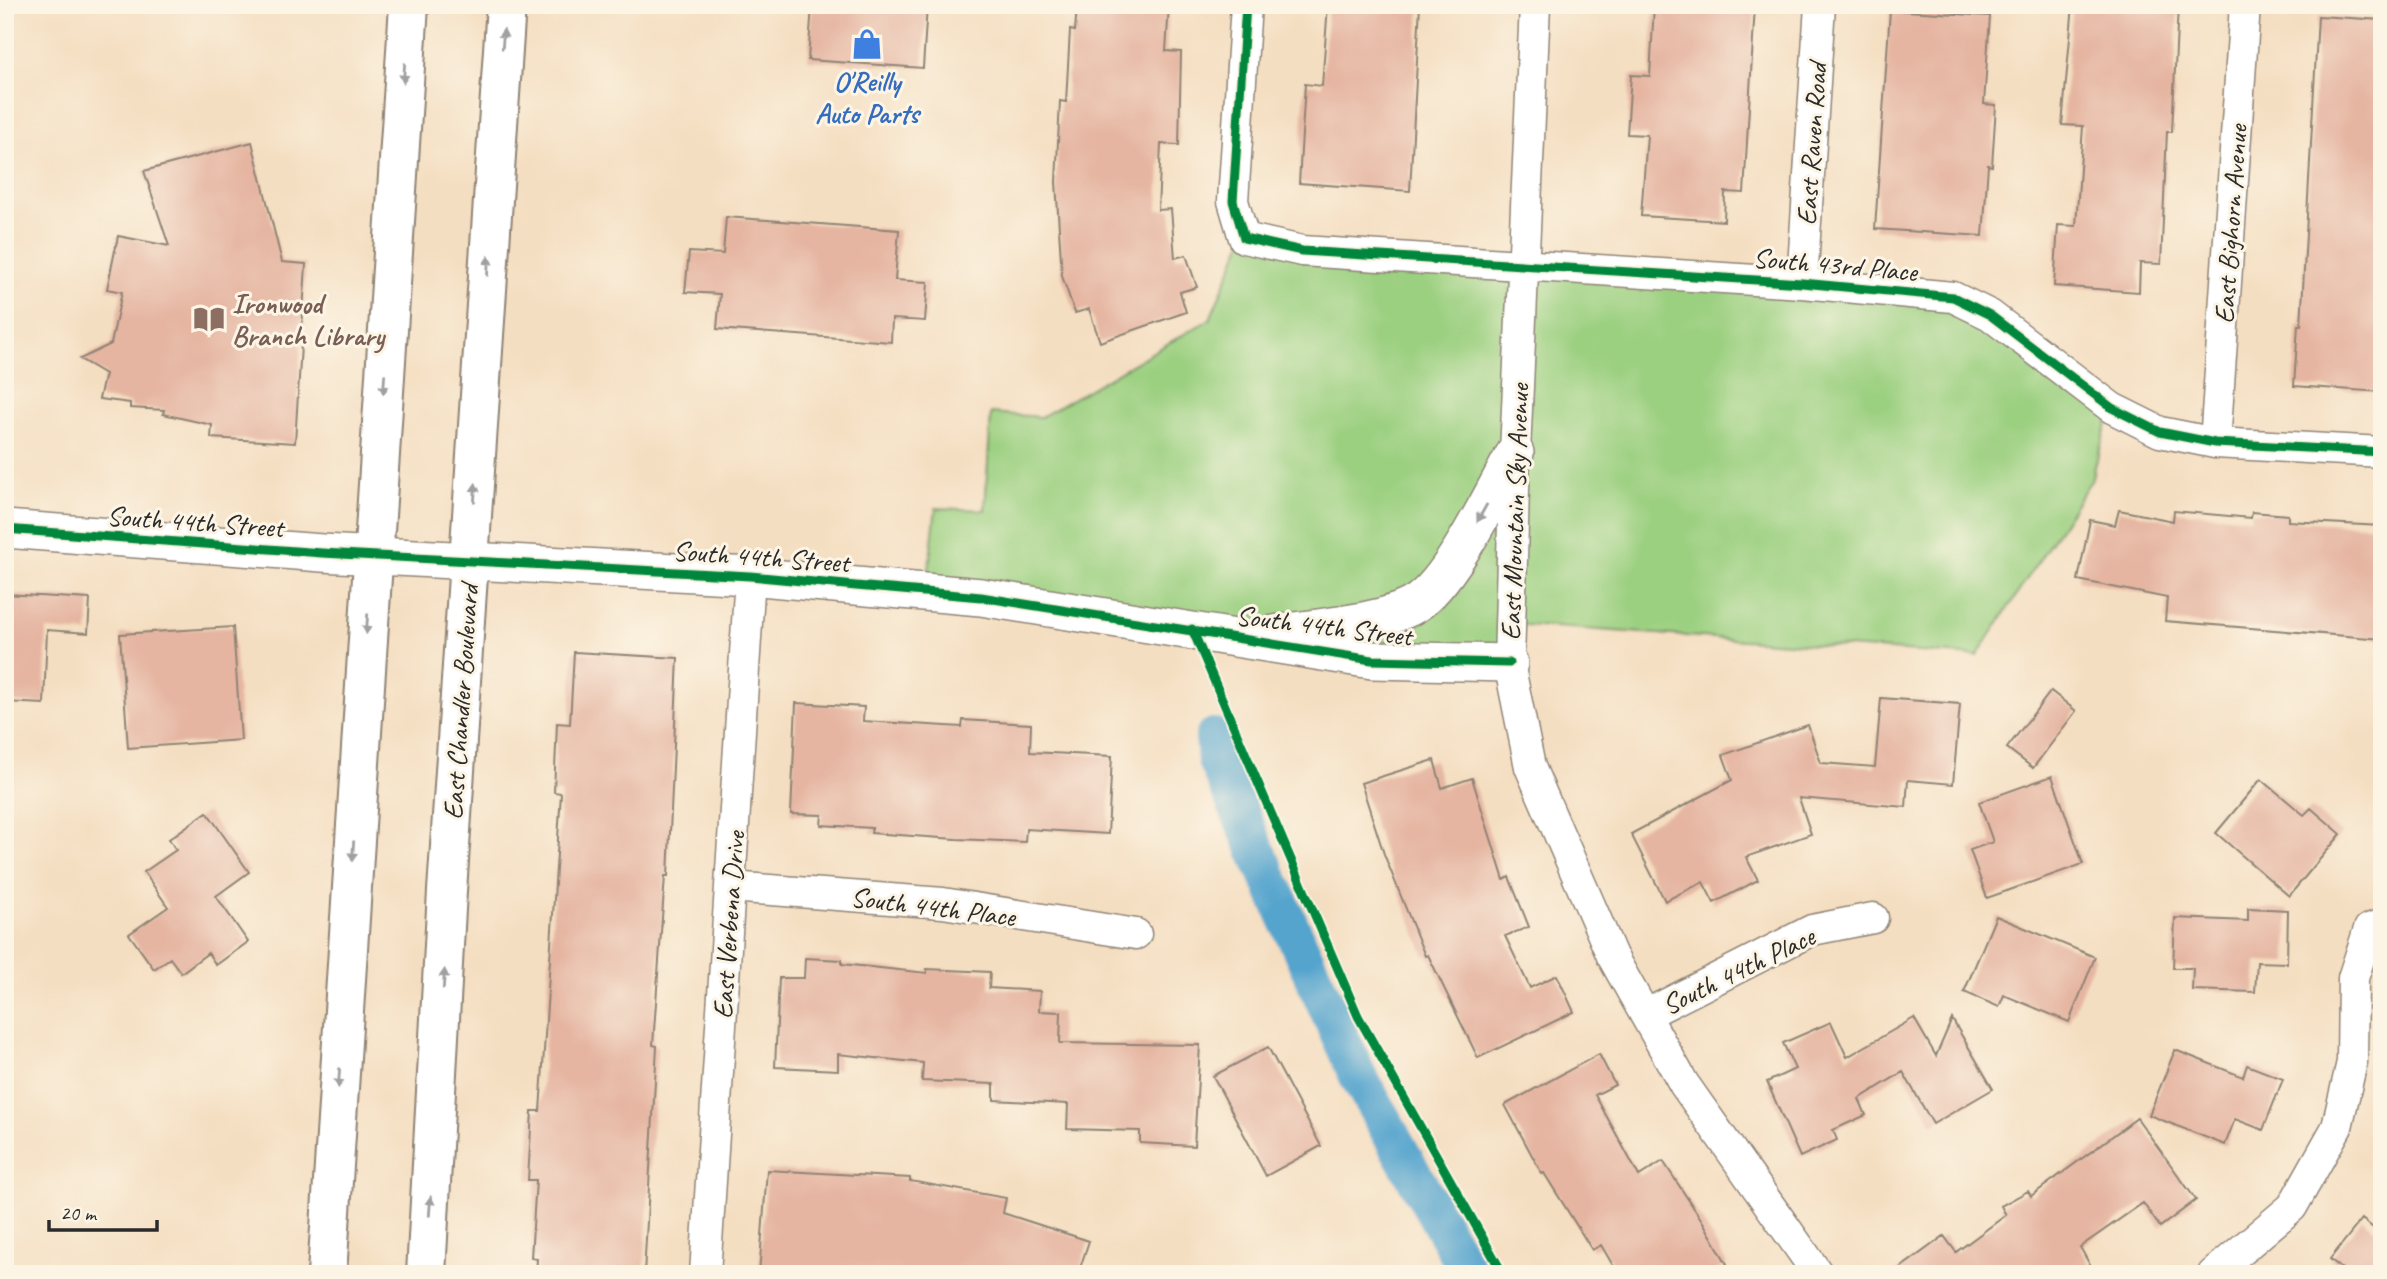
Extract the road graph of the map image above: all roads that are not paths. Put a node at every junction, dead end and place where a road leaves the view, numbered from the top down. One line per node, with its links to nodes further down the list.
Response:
1 (409, 5): 13 (main road, one-way to 13)
2 (506, 5): 14 (main road, East Chandler Boulevard, one-way to 2)
3 (1246, 5): 7 (street, South 43rd Place)
4 (1535, 5): 7 (street, East Mountain Sky Avenue)
5 (1820, 5): 8 (street, East Raven Road)
6 (2245, 5): 9 (street, East Bighorn Avenue)
7 (1524, 265): 8 (street, South 43rd Place); 11 (street, East Mountain Sky Avenue)
8 (1802, 283): 9 (street, South 43rd Place)
9 (2215, 443): 10 (street, South 43rd Place)
10 (2382, 452)
11 (1515, 453): 16 (street, one-way to 16); 17 (street, East Mountain Sky Avenue)
12 (5, 529): 13 (street, South 44th Street)
13 (373, 556): 14 (street, South 44th Street); 23 (main road, one-way to 23)
14 (470, 561): 15 (street, South 44th Street); 24 (main road, East Chandler Boulevard, one-way to 14)
15 (750, 576): 16 (street, South 44th Street); 18 (street, East Verbena Drive)
16 (1242, 639): 17 (street, South 44th Street)
17 (1509, 663): 22 (street, East Mountain Sky Avenue)
18 (730, 887): 21 (street, South 44th Place); 25 (street, East Verbena Drive)
19 (1873, 918): 22 (street, South 44th Place)
20 (2375, 927): 27 (street)
21 (1136, 934)
22 (1645, 1015): 26 (street, East Mountain Sky Avenue)
23 (327, 1274)
24 (426, 1274)
25 (705, 1274)
26 (1818, 1274)
27 (2213, 1274)

